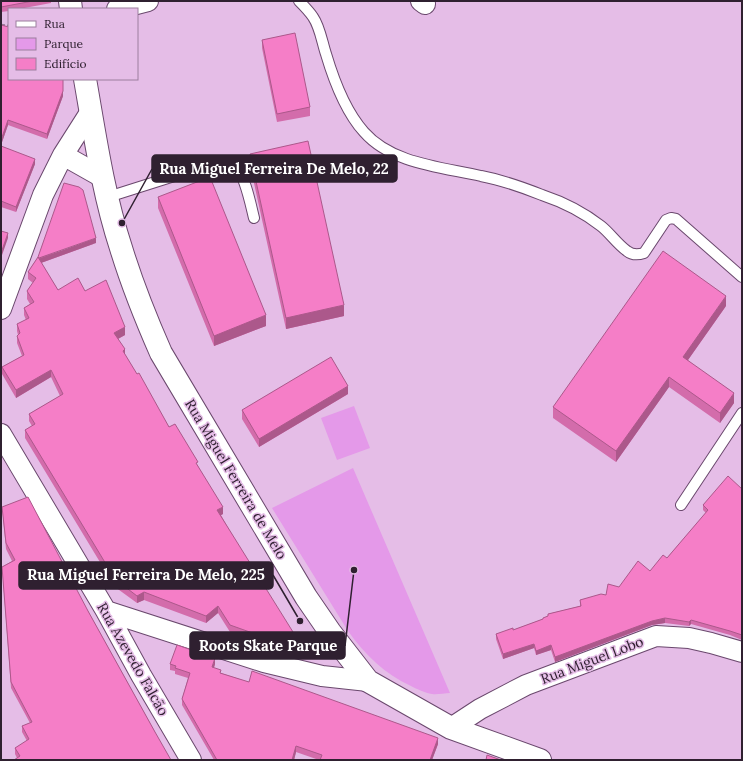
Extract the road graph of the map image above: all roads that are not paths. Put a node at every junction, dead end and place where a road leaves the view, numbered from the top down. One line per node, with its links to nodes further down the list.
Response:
1 (148, 1): 3 (street)
2 (299, 1): 9 (lane)
3 (121, 8)
4 (85, 80): 5 (main road, Rua Miguel Ferreira de Melo)
5 (91, 111): 6 (street); 7 (main road, Rua Miguel Ferreira de Melo)
6 (63, 155): 7 (street); 10 (street)
7 (105, 187): 8 (lane); 16 (main road, Rua Miguel Ferreira de Melo)
8 (254, 218)
9 (742, 277)
10 (1, 308)
11 (742, 413): 13 (lane)
12 (1, 434): 14 (street, Rua Azevedo Falcão)
13 (681, 504)
14 (106, 611): 16 (street); 18 (street, Rua Azevedo Falcão)
15 (742, 652): 17 (street, Rua Miguel Lobo)
16 (368, 681): 17 (main road, Rua Miguel Ferreira de Melo)
17 (451, 728): 19 (main road, Rua Miguel Ferreira de Melo)
18 (191, 760)
19 (540, 760)

